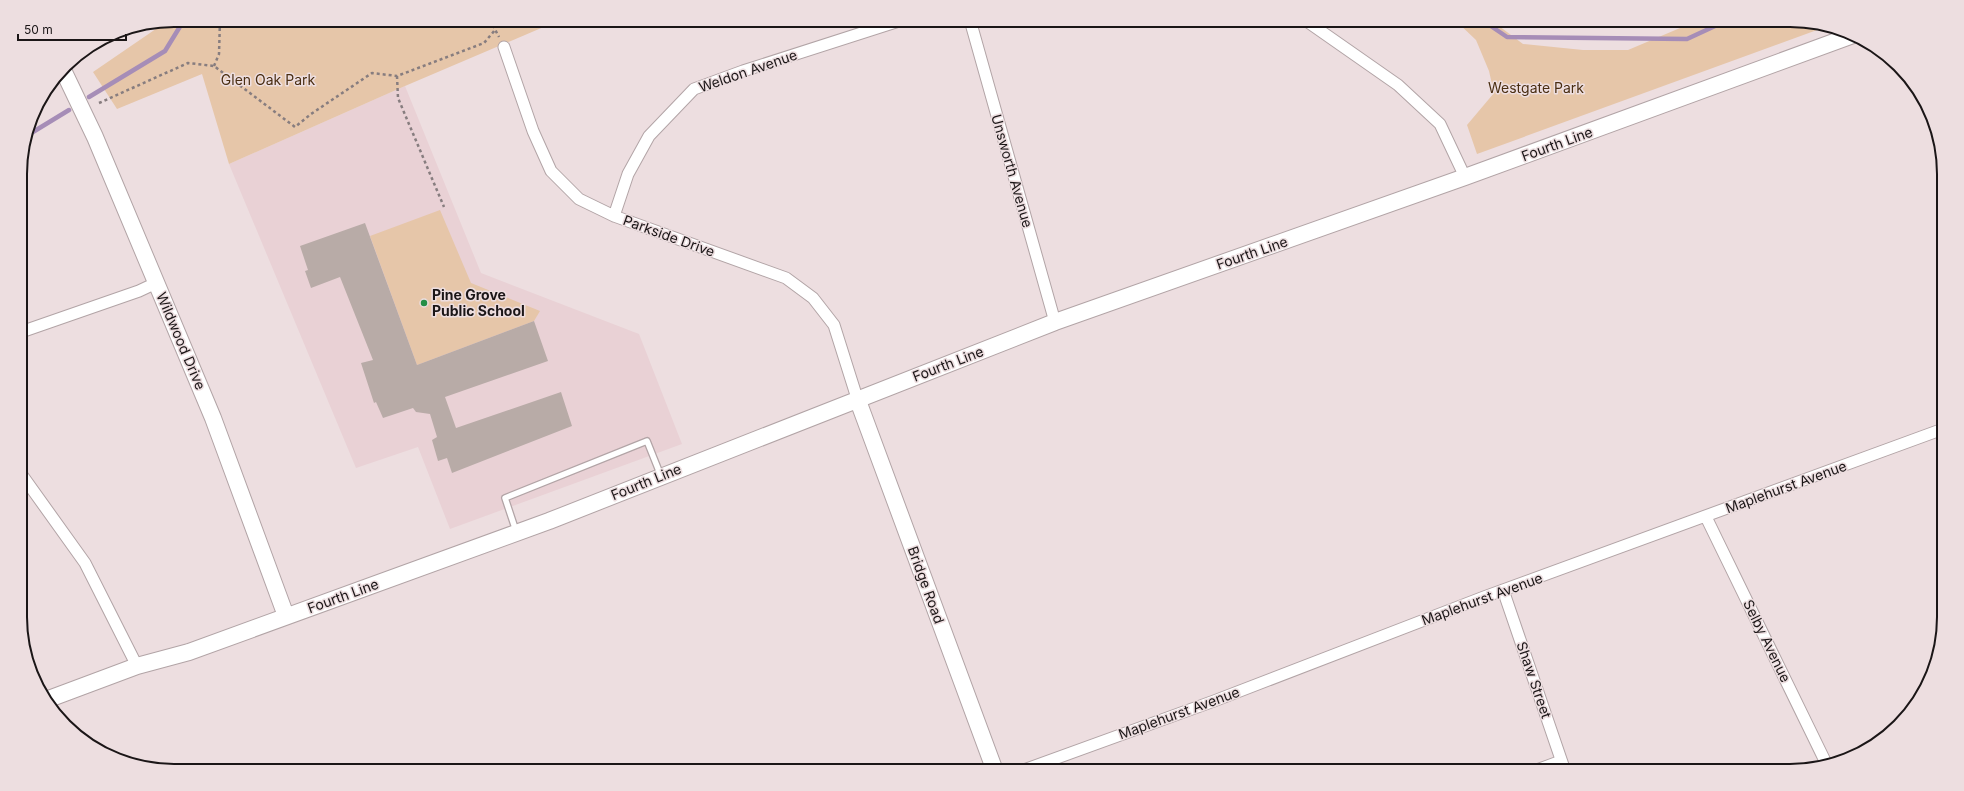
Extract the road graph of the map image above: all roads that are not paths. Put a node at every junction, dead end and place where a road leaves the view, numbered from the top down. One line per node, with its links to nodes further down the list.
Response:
1 (880, 27): 8 (street, Weldon Avenue)
2 (972, 27): 10 (street, Unsworth Avenue)
3 (1315, 27): 7 (street)
4 (1845, 38): 7 (street, Fourth Line)
5 (504, 47): 8 (street, Parkside Drive)
6 (66, 75): 9 (street, Wildwood Drive)
7 (1465, 177): 10 (street, Fourth Line)
8 (614, 216): 12 (street, Parkside Drive)
9 (156, 283): 11 (street); 19 (street, Wildwood Drive)
10 (1055, 322): 12 (street, Fourth Line)
11 (27, 330)
12 (858, 398): 14 (street, Fourth Line); 23 (street, Bridge Road)
13 (1937, 431): 16 (street, Maplehurst Avenue)
14 (661, 476): 17 (street, Fourth Line); 17 (lane)
15 (27, 482): 20 (street)
16 (1706, 517): 18 (street, Maplehurst Avenue); 22 (street, Selby Avenue)
17 (516, 532): 19 (street, Fourth Line)
18 (1503, 590): 24 (street, Maplehurst Avenue); 25 (street, Shaw Street)
19 (286, 616): 20 (street, Fourth Line)
20 (137, 666): 21 (street, Fourth Line)
21 (52, 698)
22 (1824, 760)
23 (991, 764)
24 (1040, 764)
25 (1562, 764)

